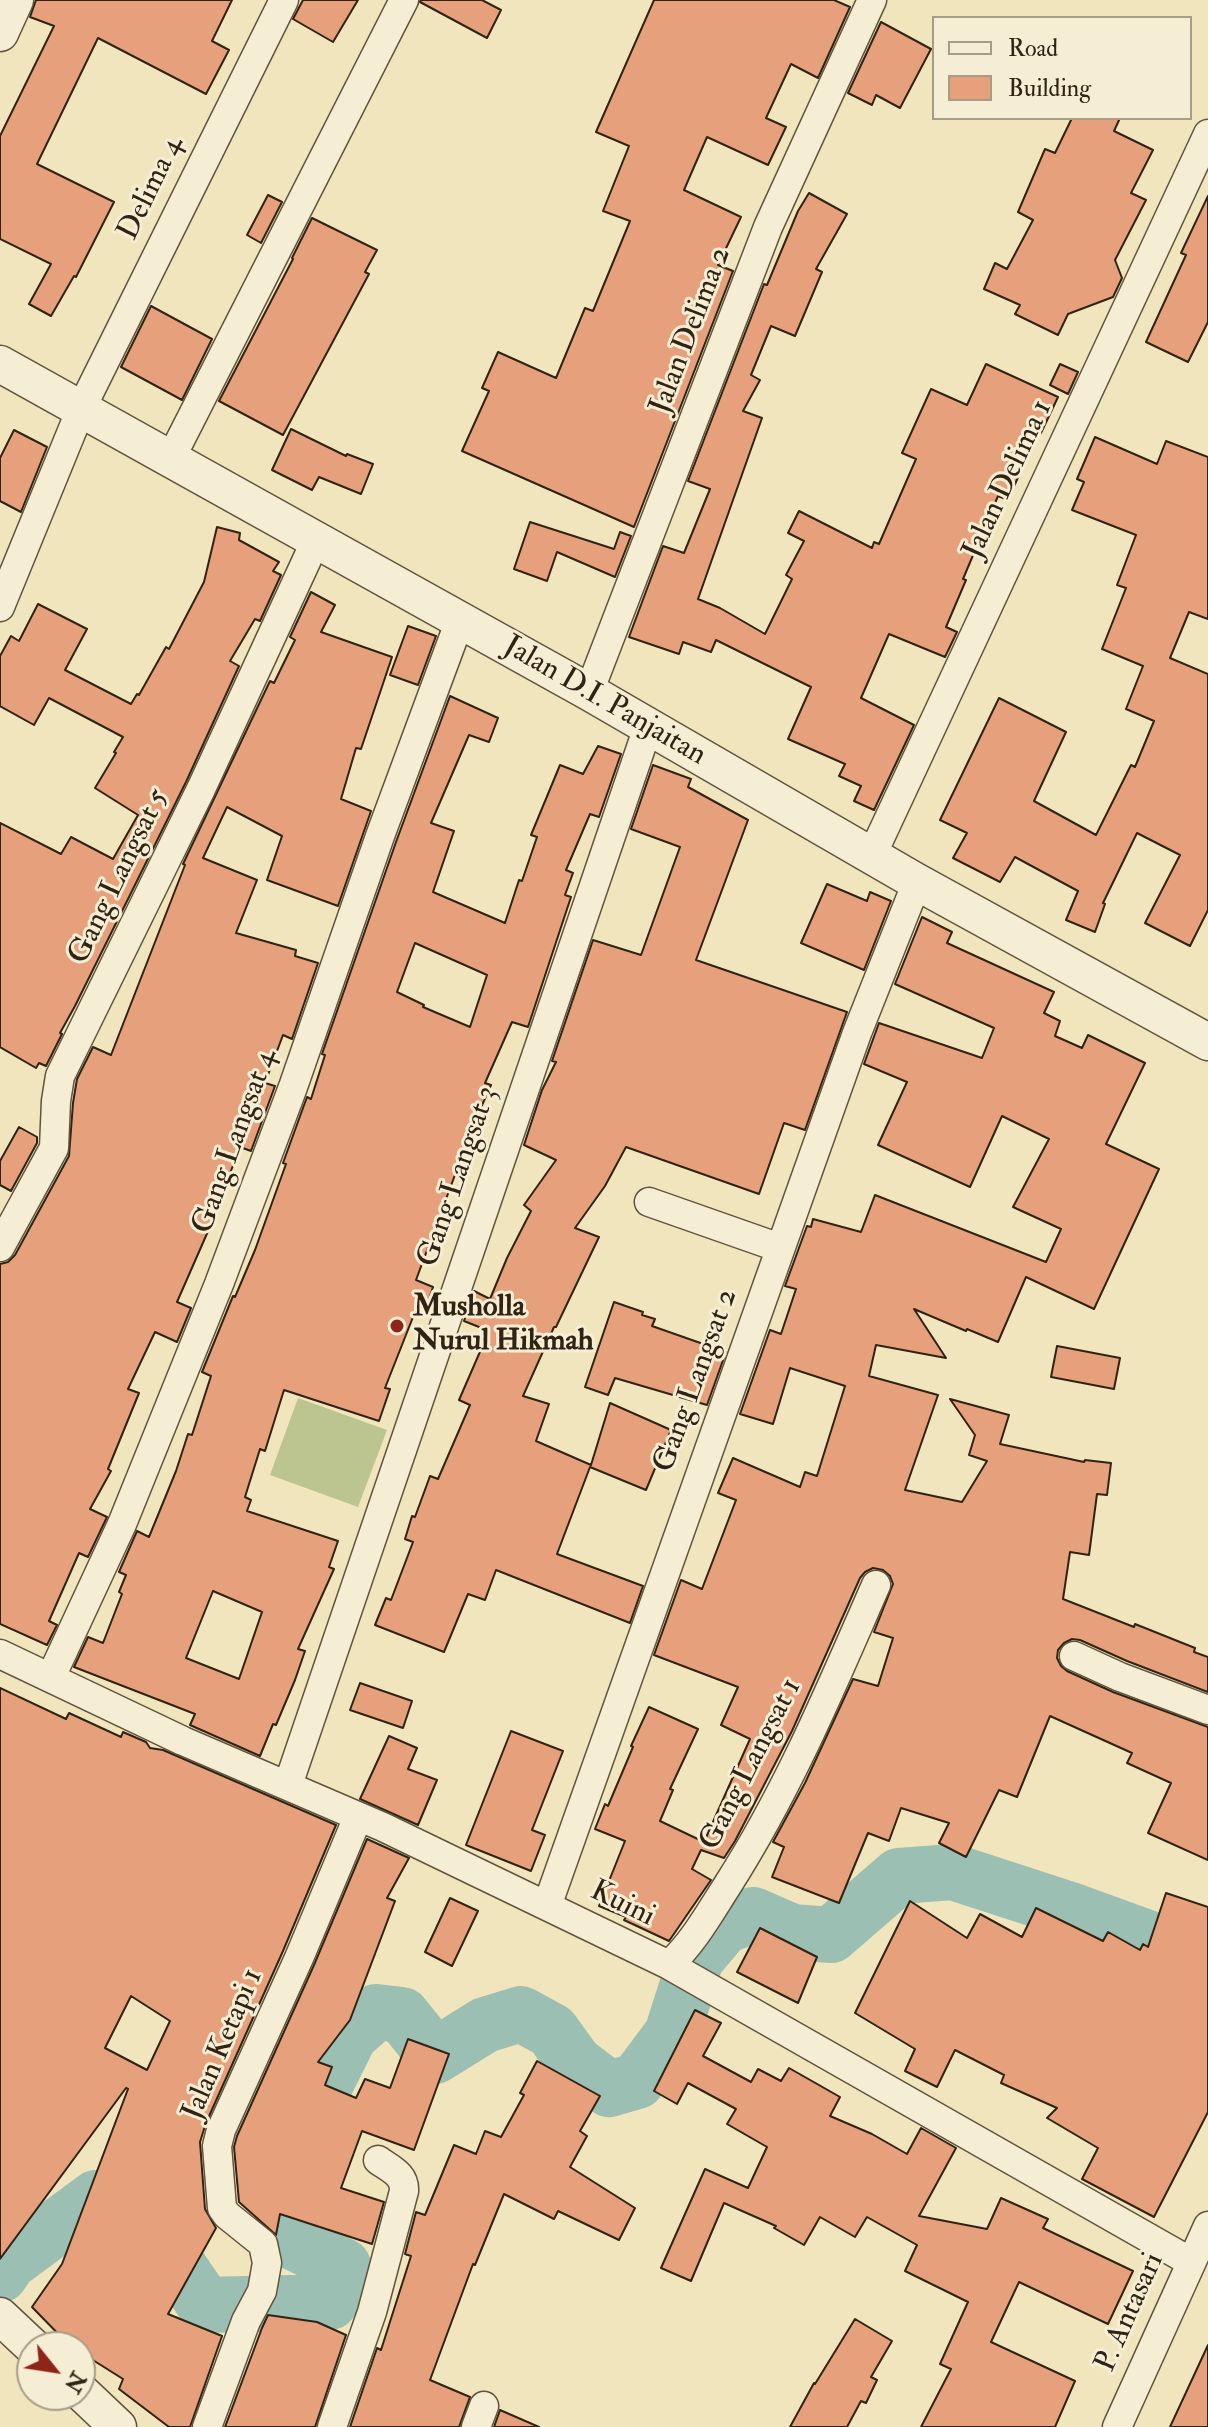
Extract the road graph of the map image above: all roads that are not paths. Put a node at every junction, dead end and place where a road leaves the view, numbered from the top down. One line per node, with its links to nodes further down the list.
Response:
1 (15, 0): 5 (street)
2 (284, 0): 8 (street, Delima 4)
3 (404, 0): 9 (street)
4 (872, 0): 13 (street, Jalan Delima 2)
5 (0, 33)
6 (1208, 134): 15 (street, Jalan Delima 1)
7 (0, 364): 8 (street, Jalan D.I. Panjaitan)
8 (81, 409): 9 (street, Jalan D.I. Panjaitan); 11 (street, Delima 4)
9 (171, 458): 10 (street, Jalan D.I. Panjaitan)
10 (316, 540): 12 (street, Jalan D.I. Panjaitan); 19 (street, Gang Langsat 5)
11 (0, 607)
12 (460, 620): 13 (street, Jalan D.I. Panjaitan); 24 (street, Gang Langsat 4)
13 (589, 692): 14 (street, Jalan D.I. Panjaitan)
14 (648, 727): 15 (street, Jalan D.I. Panjaitan); 26 (street, Gang Langsat 3)
15 (872, 855): 16 (street, Jalan D.I. Panjaitan)
16 (917, 882): 17 (street, Jalan D.I. Panjaitan); 20 (street, Gang Langsat 2)
17 (1207, 1038)
18 (649, 1202): 20 (street)
19 (0, 1247)
20 (780, 1248): 28 (street, Gang Langsat 2)
21 (876, 1585): 29 (street, Gang Langsat 1)
22 (0, 1654): 24 (street, Kuini)
23 (1074, 1656): 25 (street)
24 (51, 1677): 26 (street, Kuini)
25 (1208, 1710)
26 (288, 1785): 27 (street, Kuini)
27 (358, 1817): 28 (street, Kuini); 35 (street, Jalan Ketapi 1)
28 (547, 1906): 29 (street, Kuini)
29 (674, 1968): 32 (street, Kuini)
30 (378, 2160): 36 (street)
31 (1208, 2226): 32 (street, P. Antasari)
32 (1191, 2262): 37 (street, P. Antasari)
33 (96, 2406): 34 (street)
34 (118, 2427)
35 (207, 2427)
36 (332, 2427)
37 (1117, 2427)

